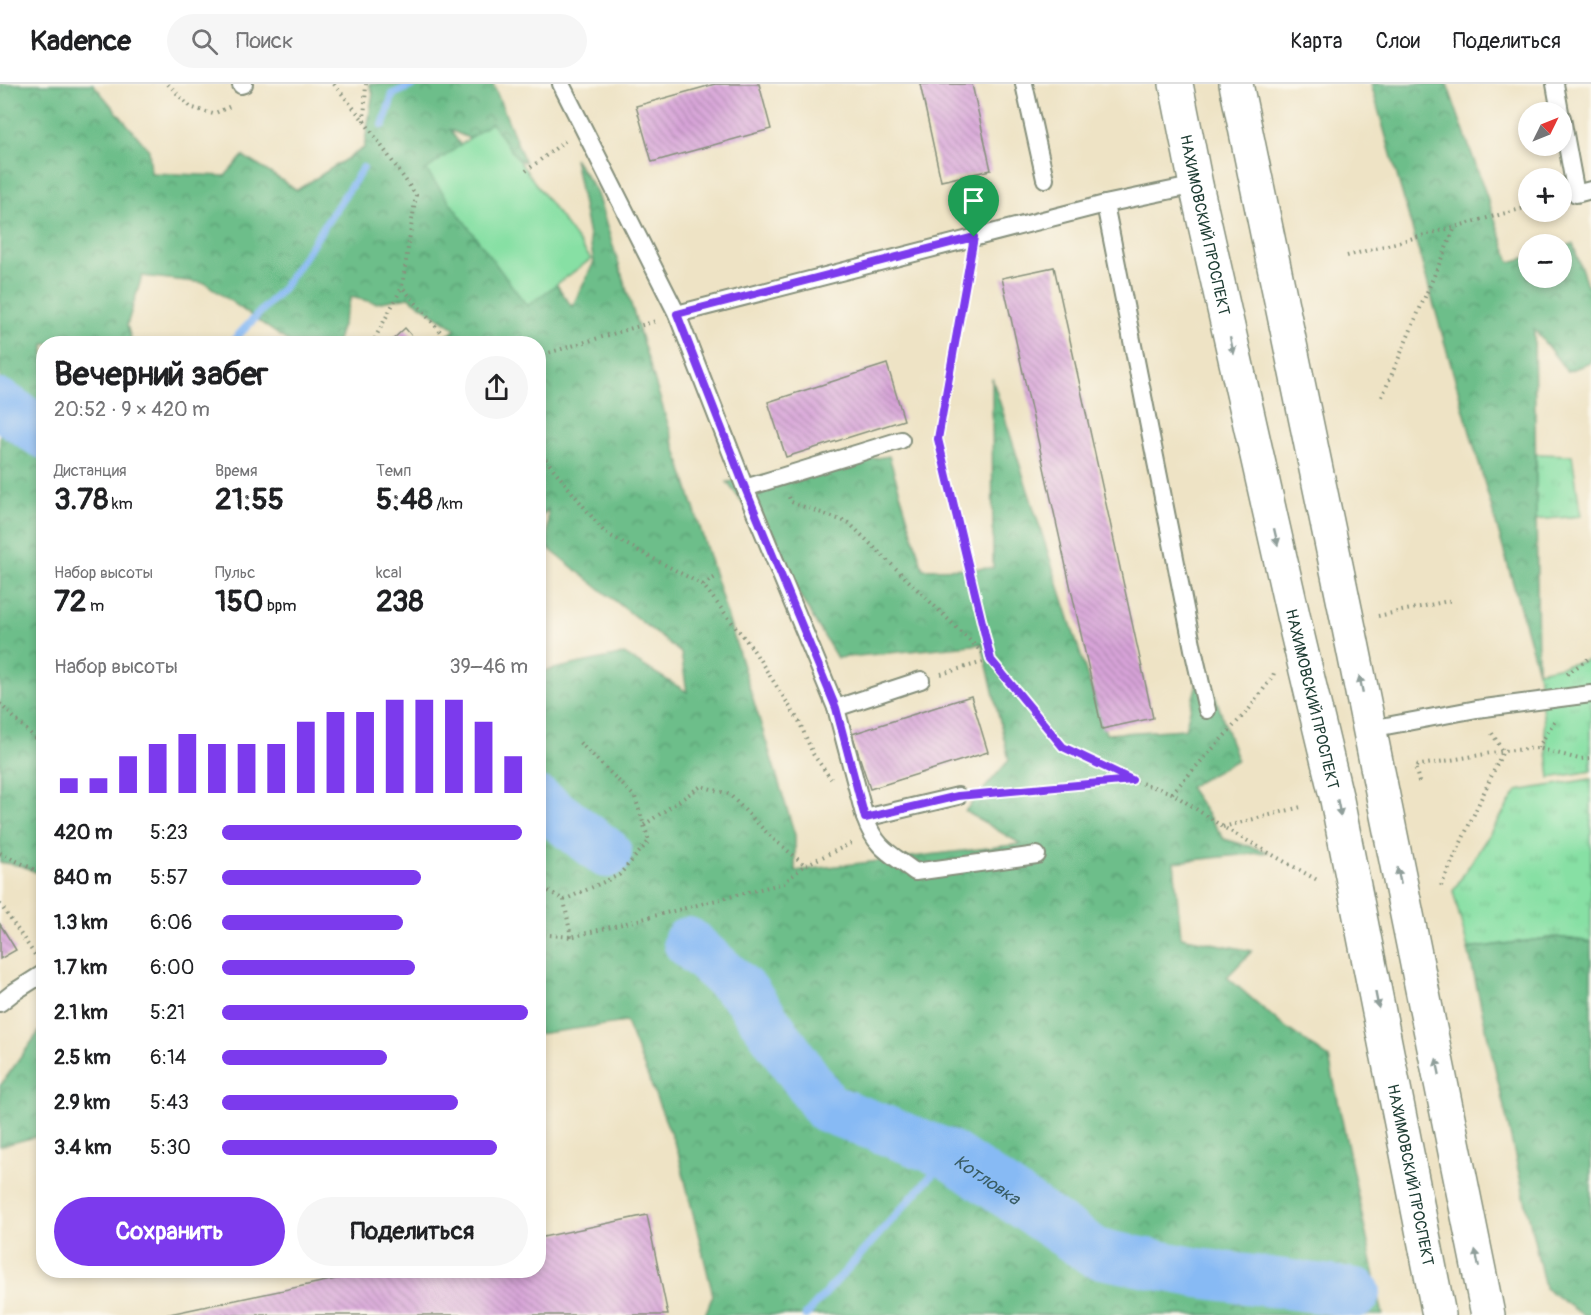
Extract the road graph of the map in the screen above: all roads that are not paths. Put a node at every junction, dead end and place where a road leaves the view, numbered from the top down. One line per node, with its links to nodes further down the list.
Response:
1 (561, 84): 12 (lane)
2 (1024, 84): 8 (lane)
3 (1176, 84): 9 (main road, НАХИМОВСКИЙ ПРОСПЕКТ)
4 (1236, 84): 19 (main road, one-way to 4)
5 (1555, 84): 6 (lane)
6 (1558, 102)
7 (1569, 156): 10 (lane)
8 (1045, 179)
9 (1196, 185): 11 (lane); 25 (main road, НАХИМОВСКИЙ ПРОСПЕКТ, one-way to 25)
10 (1591, 190)
11 (1105, 204): 12 (lane); 18 (lane)
12 (677, 314): 14 (lane)
13 (901, 440): 14 (lane)
14 (745, 488): 17 (lane)
15 (921, 680): 17 (lane)
16 (1591, 694): 19 (lane)
17 (836, 708): 21 (lane)
18 (1207, 710)
19 (1370, 729): 26 (main road, one-way to 19)
20 (958, 796): 21 (lane)
21 (868, 826): 22 (lane)
22 (1037, 855)
23 (36, 970): 24 (lane)
24 (0, 1003)
25 (1439, 1315)
26 (1488, 1315)

